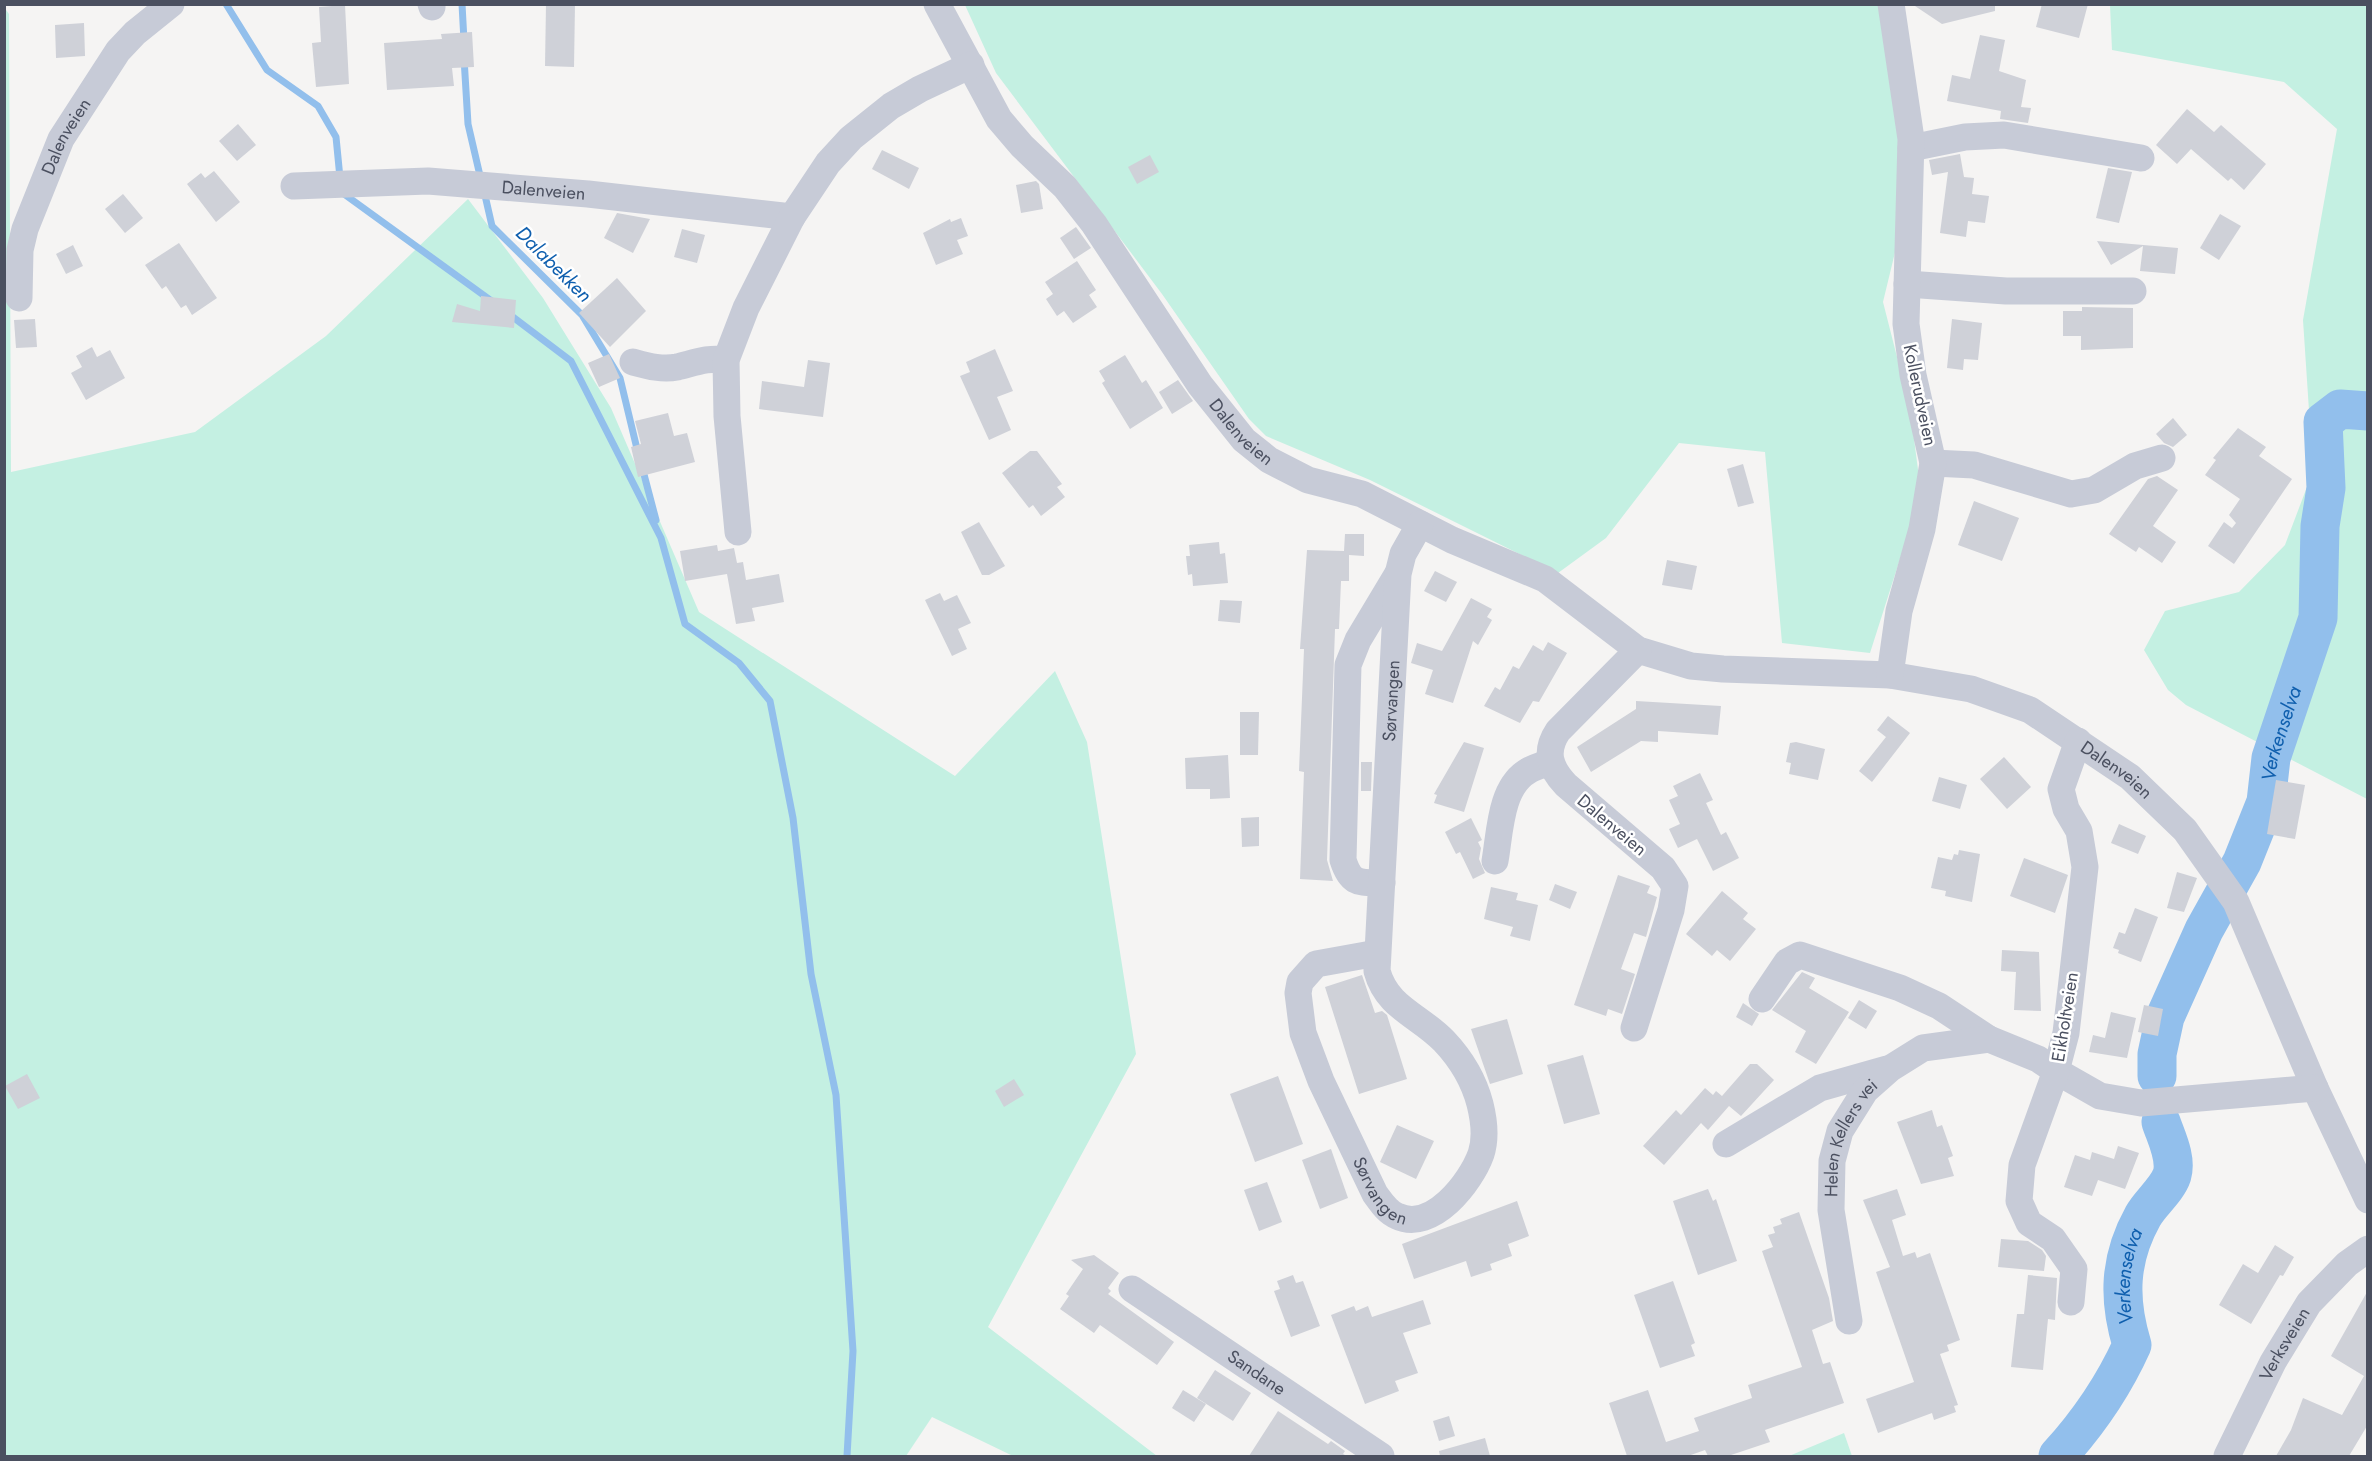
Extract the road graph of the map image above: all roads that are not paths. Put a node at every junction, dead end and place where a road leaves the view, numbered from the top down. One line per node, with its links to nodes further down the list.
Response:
1 (171, 4): 11 (street, Dalenveien)
2 (937, 4): 4 (street, Dalenveien)
3 (1891, 4): 5 (street, Kollerudveien)
4 (971, 65): 8 (street); 16 (street, Dalenveien)
5 (1911, 148): 6 (street); 9 (street, Kollerudveien)
6 (2141, 158)
7 (294, 186): 8 (street, Dalenveien)
8 (792, 217): 12 (street)
9 (1907, 284): 10 (street); 15 (street, Kollerudveien)
10 (2133, 291)
11 (19, 298)
12 (726, 360): 13 (street); 17 (street)
13 (633, 362)
14 (2162, 458): 15 (street)
15 (1933, 463): 20 (street, Kollerudveien)
16 (1420, 524): 18 (street, Sørvangen); 19 (street, Dalenveien)
17 (738, 532)
18 (1398, 574): 24 (street, Sørvangen); 24 (street)
19 (1638, 650): 20 (street, Dalenveien); 22 (street)
20 (1890, 675): 21 (street, Dalenveien)
21 (2078, 741): 30 (street, Eikholtveien); 31 (street, Dalenveien)
22 (1550, 762): 23 (street); 27 (street, Dalenveien)
23 (1495, 861)
24 (1382, 883): 25 (street, Sørvangen)
25 (1377, 953): 25 (street, Sørvangen)
26 (1762, 999): 28 (street, Helen Kellers vei)
27 (1634, 1028)
28 (1989, 1039): 29 (street, Helen Kellers vei); 30 (street, Helen Kellers vei)
29 (1891, 1068): 32 (street); 37 (street, Helen Kellers vei)
30 (2056, 1071): 31 (street, Eikholtveien); 36 (street)
31 (2315, 1088): 33 (street, Dalenveien)
32 (1726, 1144)
33 (2367, 1200)
34 (2367, 1249): 39 (street, Verksveien)
35 (1132, 1289): 38 (street, Sandane)
36 (2071, 1302)
37 (1849, 1321)
38 (1381, 1456)
39 (2227, 1456)

